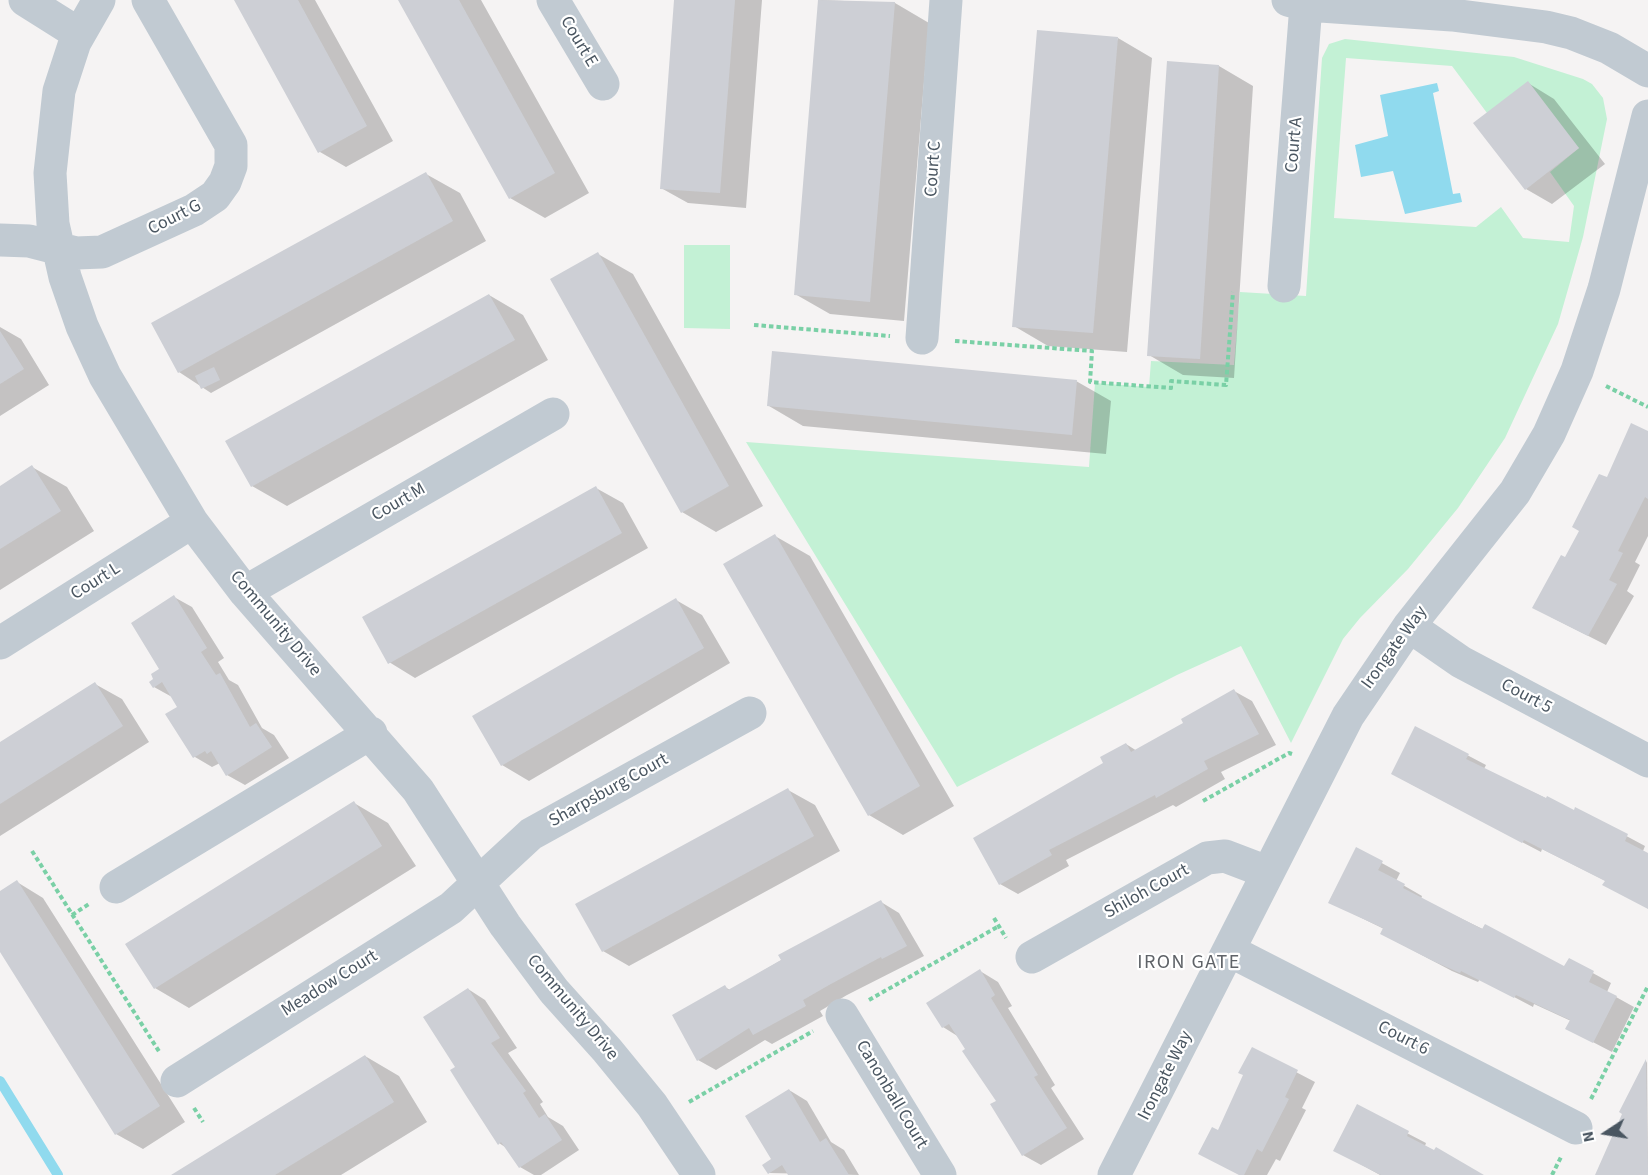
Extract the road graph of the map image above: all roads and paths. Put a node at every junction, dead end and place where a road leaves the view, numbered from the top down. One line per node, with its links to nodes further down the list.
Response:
1 (25, 0): 7 (street)
2 (99, 0): 7 (street, Community Drive)
3 (148, 0): 13 (street, Court G)
4 (553, 0): 9 (street, Court E)
5 (946, 0): 17 (street, Court C)
6 (1297, 2): 8 (street); 14 (street, Court A)
7 (79, 34): 13 (street, Community Drive)
8 (1648, 71)
9 (603, 84)
10 (1648, 116): 11 (street, Irongate Way)
11 (1637, 202): 18 (street, Irongate Way)
12 (0, 240): 13 (street, Court G)
13 (58, 250): 21 (street, Community Drive)
14 (1284, 286)
15 (1233, 292): 17 (path)
16 (754, 325): 17 (path)
17 (922, 338)
18 (1577, 371): 19 (path); 23 (street, Irongate Way)
19 (1648, 407)
20 (553, 414): 22 (street, Court M)
21 (192, 522): 22 (street, Community Drive); 24 (street, Court L)
22 (245, 592): 26 (street, Community Drive)
23 (1409, 626): 27 (street, Court 5); 28 (street, Irongate Way)
24 (0, 643)
25 (750, 713): 32 (street, Sharpsburg Court)
26 (371, 733): 32 (street, Community Drive); 33 (street)
27 (1648, 761)
28 (1322, 767): 29 (path); 31 (street, Irongate Way)
29 (1203, 801)
30 (32, 851): 38 (path)
31 (1267, 872): 34 (street, Irongate Way); 35 (street, Shiloh Court)
32 (478, 881): 38 (street, Meadow Court); 42 (street, Community Drive)
33 (116, 887)
34 (1230, 951): 40 (street, Court 6); 41 (street, Irongate Way)
35 (1032, 957)
36 (1648, 986): 40 (path)
37 (842, 1015): 43 (street, Canonball Court)
38 (177, 1081): 39 (path)
39 (203, 1122)
40 (1576, 1128): 44 (path)
41 (1124, 1172)
42 (699, 1175)
43 (940, 1175)
44 (1552, 1175)

